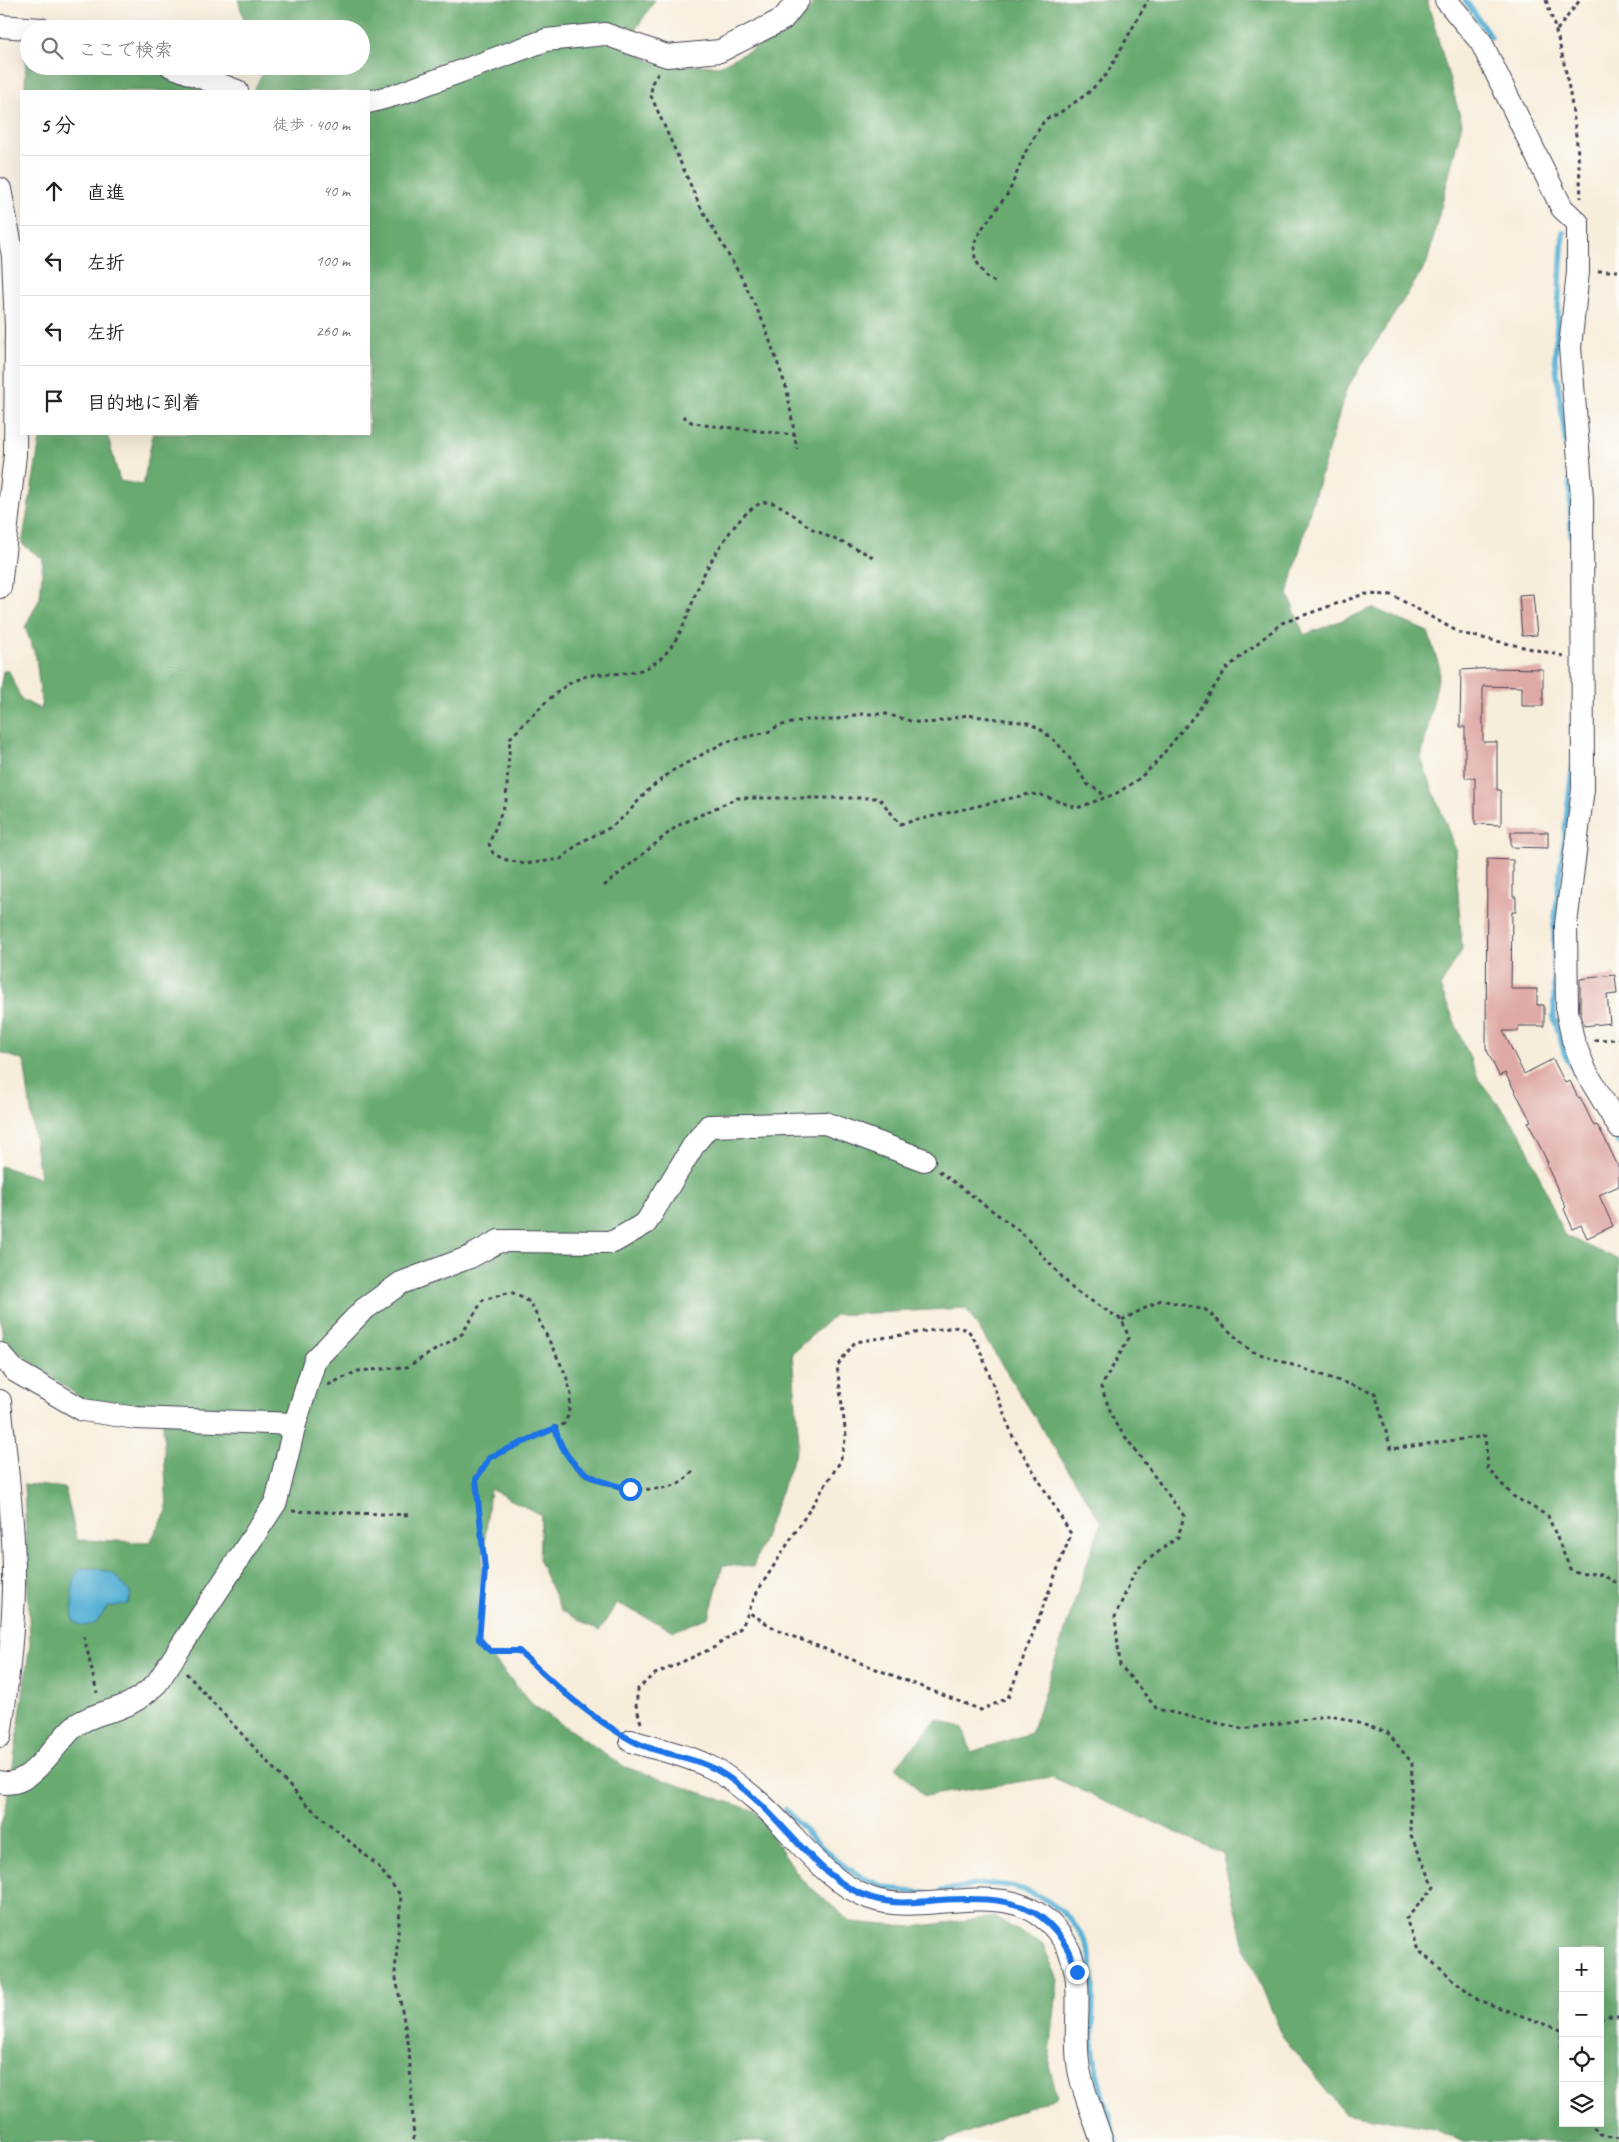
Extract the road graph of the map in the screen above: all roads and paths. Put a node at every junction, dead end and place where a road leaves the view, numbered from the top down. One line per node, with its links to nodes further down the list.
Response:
1 (798, 0): 9 (street)
2 (1148, 0): 15 (path)
3 (1446, 0): 14 (street)
4 (1546, 0): 8 (path)
5 (1580, 0): 8 (path)
6 (0, 26): 7 (street)
7 (20, 27)
8 (1557, 30): 14 (path)
9 (667, 56): 12 (street); 17 (path)
10 (195, 75): 11 (street)
11 (234, 90)
12 (370, 102)
13 (0, 190): 20 (street)
14 (1578, 223): 21 (street)
15 (995, 282)
16 (683, 416): 17 (path)
17 (795, 435): 18 (path)
18 (797, 449)
19 (873, 557): 22 (path)
20 (0, 587)
21 (1584, 660): 22 (path); 24 (street)
22 (1104, 797): 23 (path)
23 (604, 886)
24 (1619, 1127)
25 (924, 1160): 26 (path); 28 (street)
26 (1122, 1320): 35 (path); 45 (path)
27 (0, 1354): 30 (street)
28 (303, 1397): 30 (street); 31 (path)
29 (0, 1402): 41 (street)
30 (295, 1424): 33 (street)
31 (555, 1428): 32 (path); 40 (path)
32 (694, 1470)
33 (276, 1502): 34 (path); 38 (street)
34 (412, 1515)
35 (1619, 1584)
36 (748, 1612): 36 (path); 40 (path)
37 (84, 1636): 39 (path)
38 (174, 1659): 39 (street); 48 (path)
39 (102, 1713): 42 (street)
40 (637, 1733): 49 (street)
41 (0, 1736)
42 (0, 1782)
43 (1604, 2016): 44 (path)
44 (1619, 2016)
45 (1561, 2037)
46 (1593, 2127): 47 (path)
47 (1619, 2137)
48 (414, 2142)
49 (1102, 2142)

